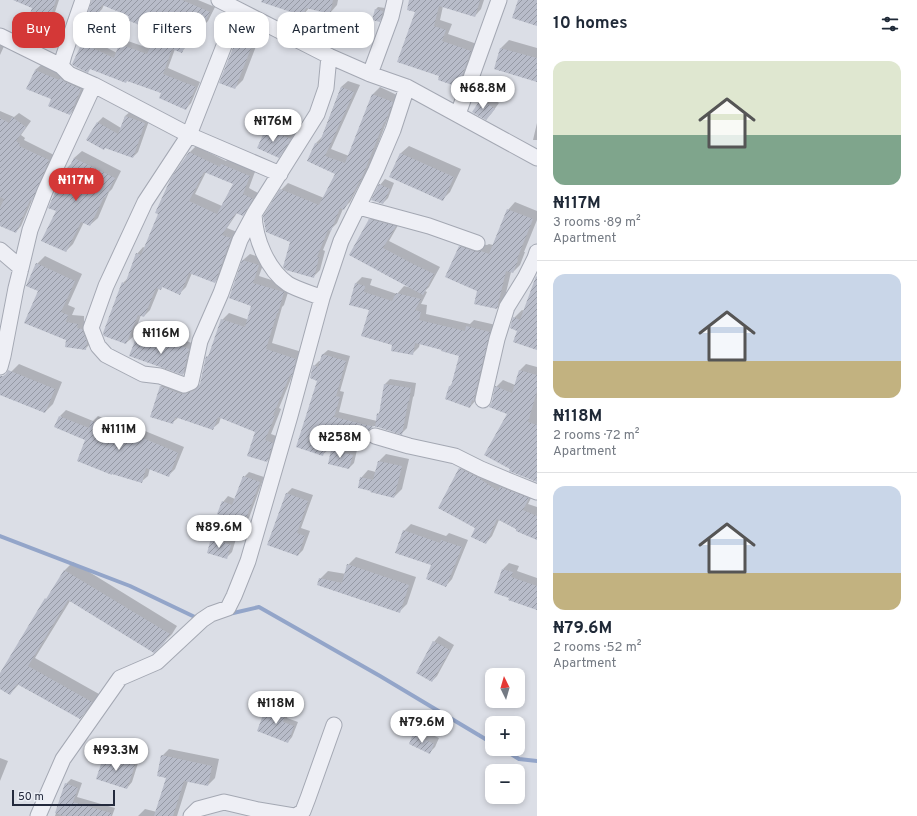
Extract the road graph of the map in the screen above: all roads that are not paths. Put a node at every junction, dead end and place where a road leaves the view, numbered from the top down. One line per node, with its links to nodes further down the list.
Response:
1 (83, 0): 8 (street)
2 (219, 0): 5 (street)
3 (396, 0): 9 (street)
4 (499, 0): 12 (street)
5 (238, 10): 7 (street); 13 (street)
6 (0, 36): 8 (street)
7 (329, 56): 9 (street); 15 (street)
8 (61, 66): 10 (street)
9 (370, 74): 11 (street)
10 (94, 85): 13 (street); 21 (street)
11 (407, 87): 12 (street); 16 (street)
12 (458, 114): 14 (street)
13 (189, 135): 15 (street); 17 (street)
14 (537, 158)
15 (280, 174): 17 (street)
16 (359, 207): 18 (street); 22 (street)
17 (254, 214): 22 (street)
18 (477, 243)
19 (0, 250): 21 (street)
20 (537, 252): 24 (street)
21 (21, 268): 23 (street)
22 (322, 298): 28 (street)
23 (0, 367)
24 (483, 400)
25 (375, 436): 26 (street)
26 (537, 492)
27 (334, 725): 30 (street)
28 (38, 816)
29 (191, 816): 30 (street)
30 (295, 816)

